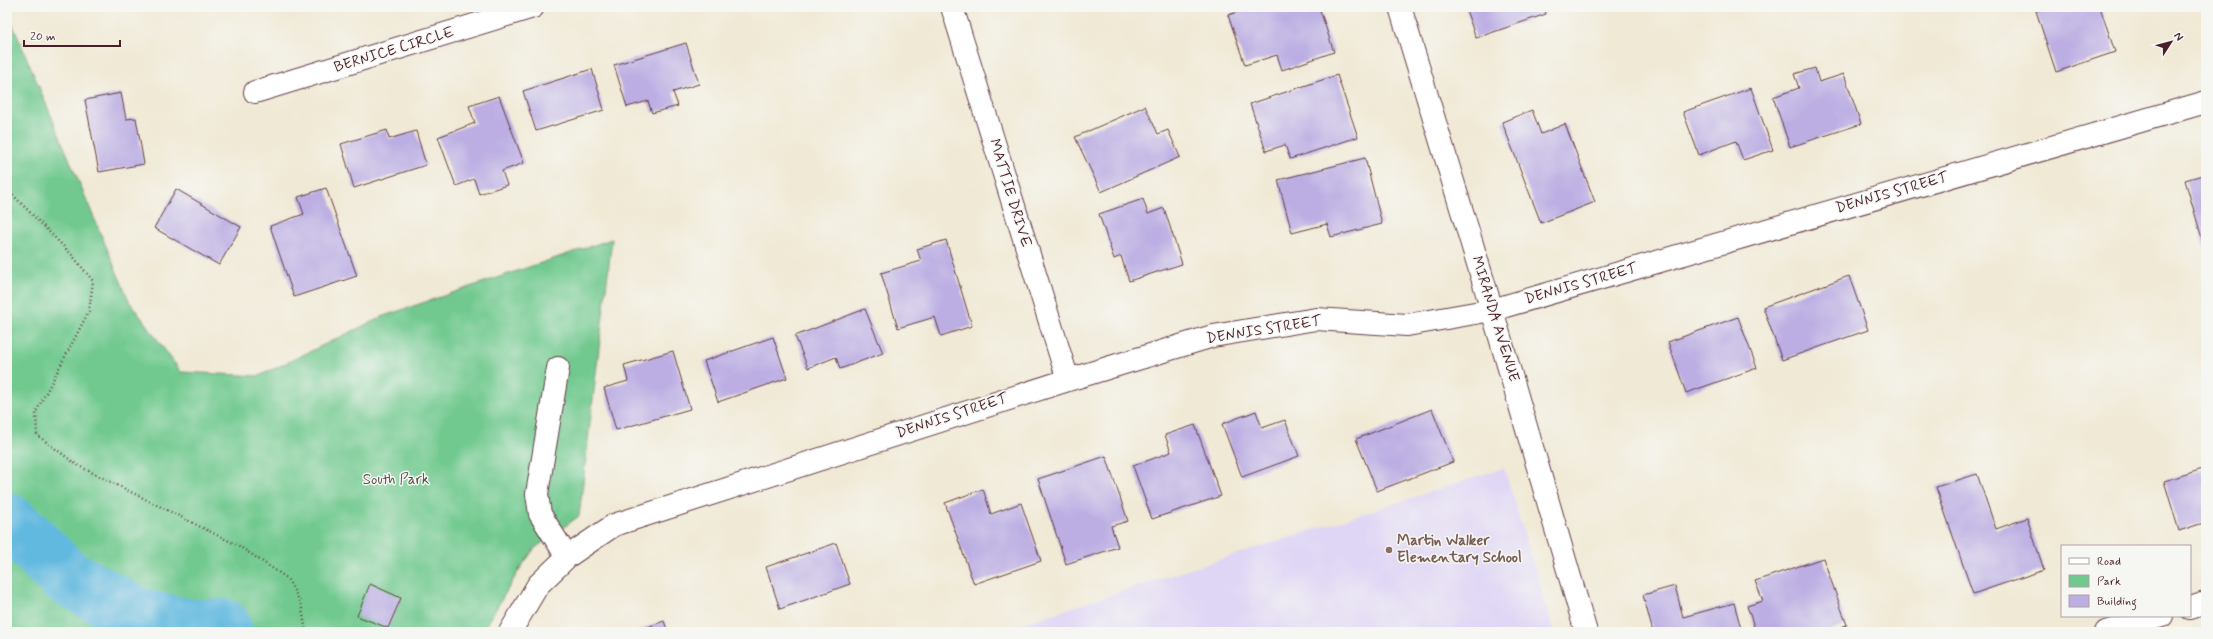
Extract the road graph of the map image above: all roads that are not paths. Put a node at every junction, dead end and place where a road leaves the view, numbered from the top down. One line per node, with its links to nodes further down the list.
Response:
1 (533, 7): 4 (street, BERNICE CIRCLE)
2 (952, 7): 8 (street, MATTIE DRIVE)
3 (1400, 7): 6 (street, MIRANDA AVENUE)
4 (255, 92)
5 (2206, 102): 6 (street, DENNIS STREET)
6 (1492, 310): 8 (street, DENNIS STREET); 14 (street, MIRANDA AVENUE)
7 (558, 368): 9 (street)
8 (1068, 380): 9 (street, DENNIS STREET)
9 (568, 557): 13 (street, DENNIS STREET)
10 (2206, 604): 11 (street)
11 (2191, 608)
12 (2158, 617): 15 (street)
13 (510, 632)
14 (1586, 632)
15 (2106, 632)

